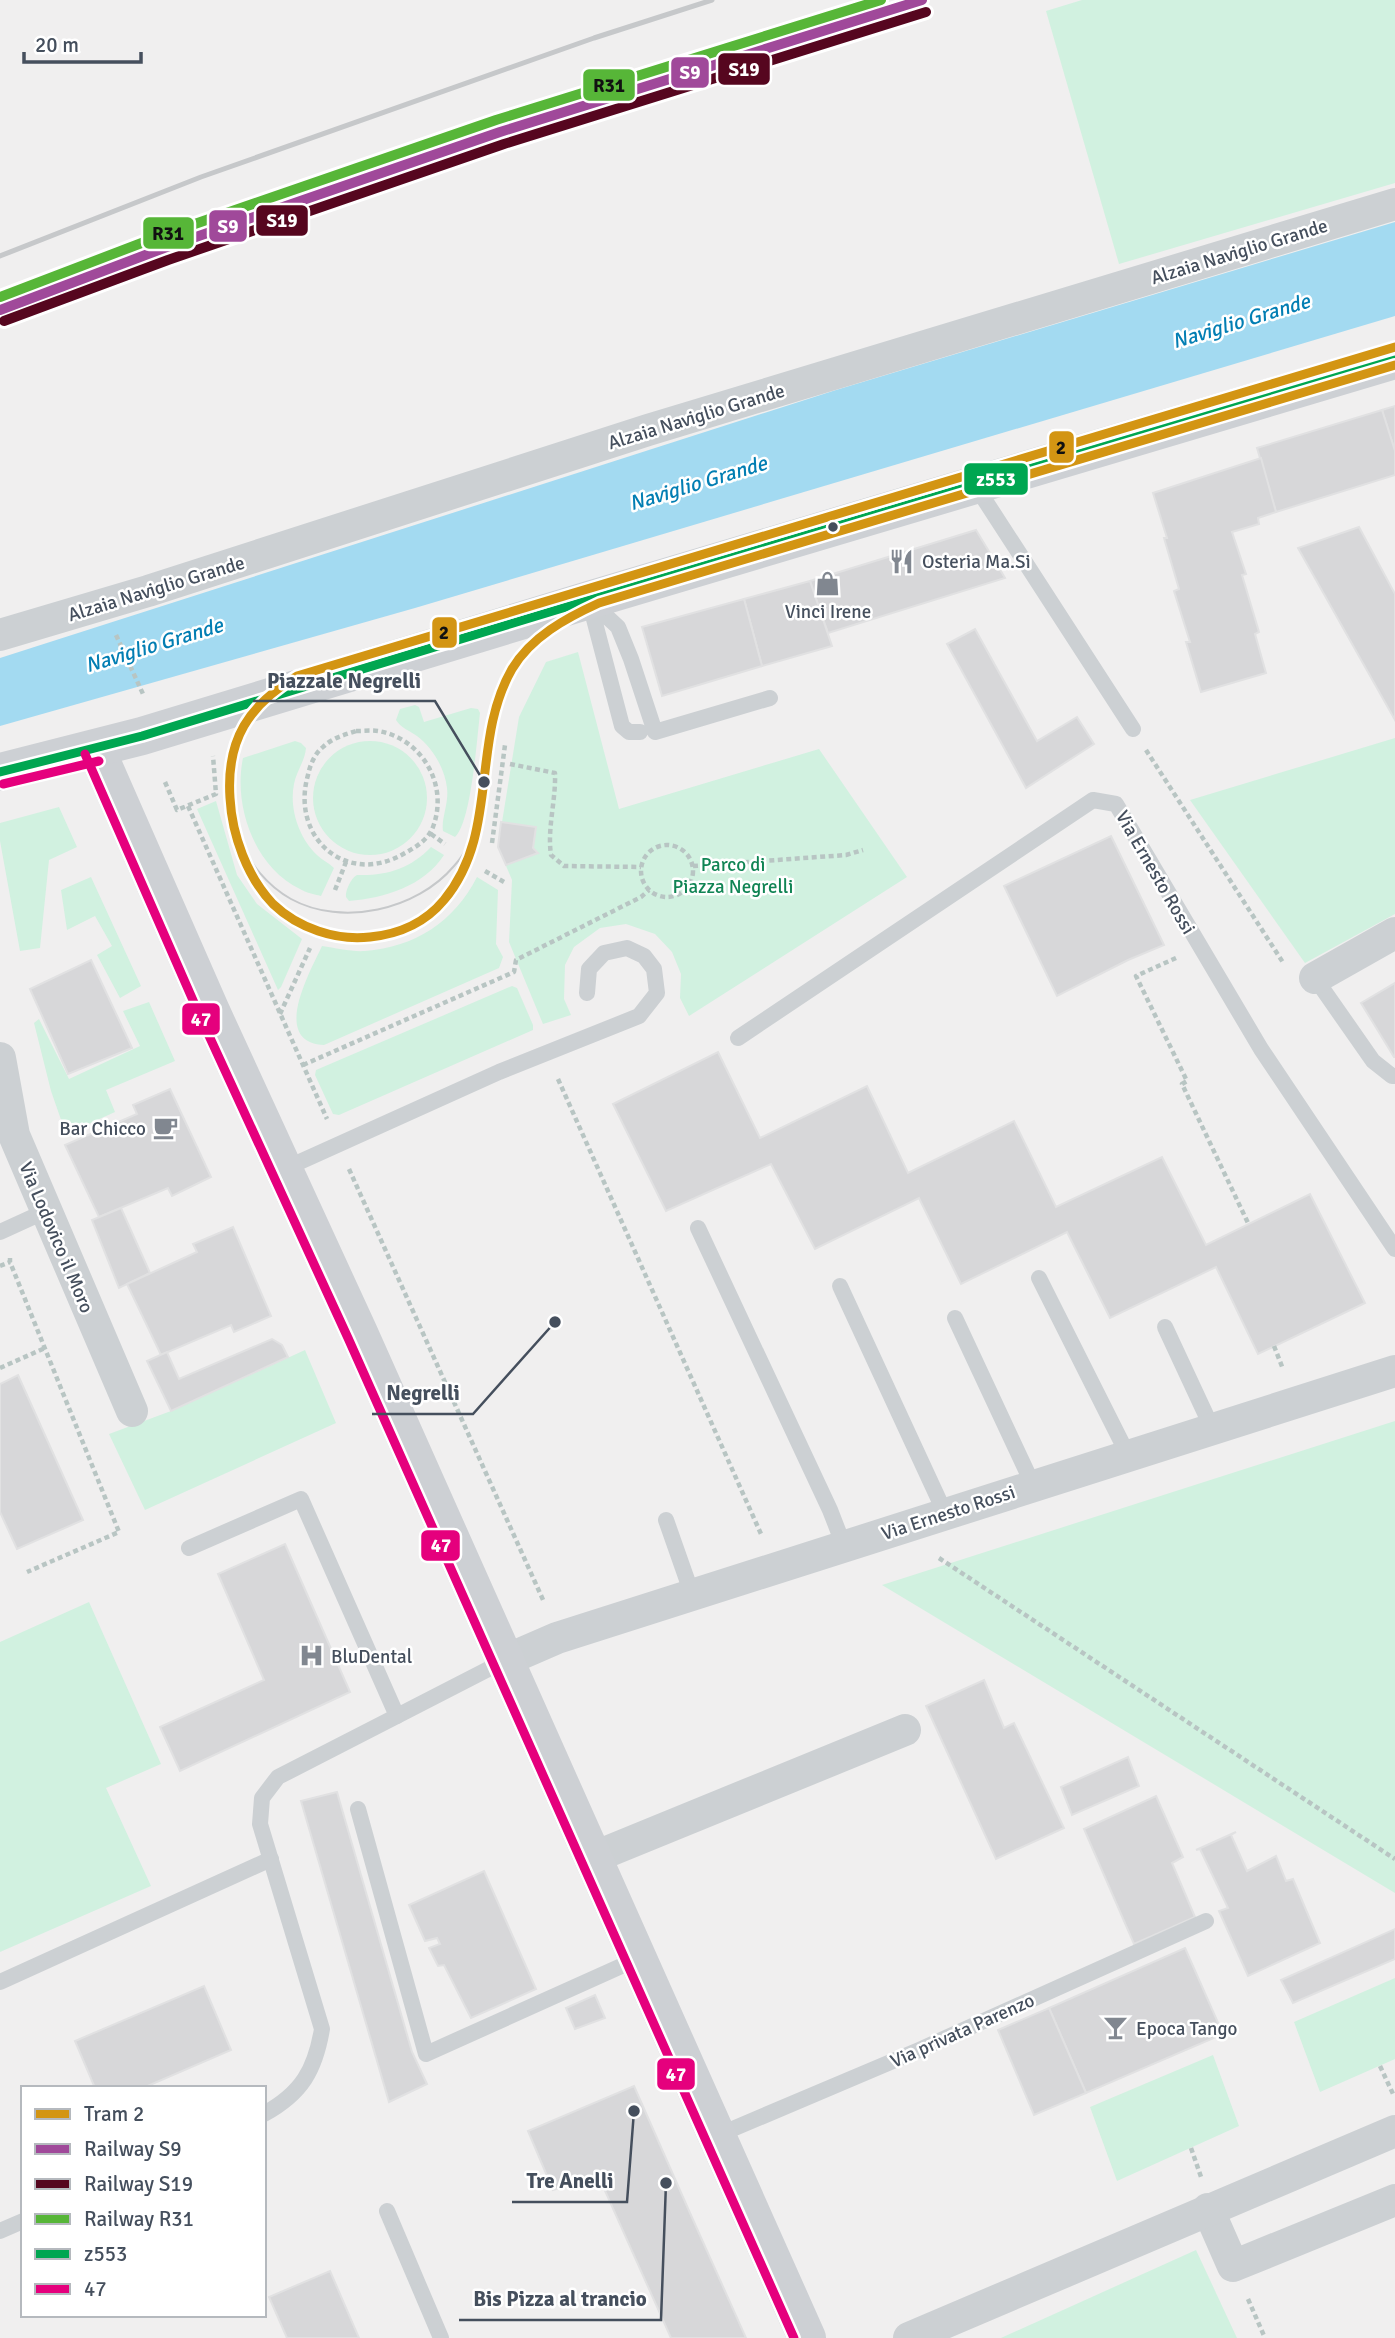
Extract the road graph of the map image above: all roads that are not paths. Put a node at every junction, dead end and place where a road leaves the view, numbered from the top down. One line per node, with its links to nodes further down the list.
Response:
1 (1395, 204): 5 (street, Alzaia Naviglio Grande)
2 (1395, 360): 3 (street)
3 (975, 485): 4 (street); 7 (lane)
4 (589, 600): 6 (lane); 8 (lane); 9 (street)
5 (0, 635)
6 (770, 698)
7 (1133, 729)
8 (640, 732)
9 (96, 749): 10 (street); 17 (street)
10 (0, 772)
11 (1395, 933): 12 (street)
12 (1315, 978): 16 (lane)
13 (587, 993): 17 (lane)
14 (738, 1038): 21 (lane, Via Ernesto Rossi)
15 (0, 1058): 18 (street, Via Lodovico il Moro)
16 (1395, 1076)
17 (284, 1169): 36 (street)
18 (46, 1211): 20 (lane); 27 (street, Via Lodovico il Moro)
19 (698, 1228): 33 (lane)
20 (7, 1229)
21 (1395, 1249)
22 (1039, 1278): 29 (lane)
23 (840, 1286): 31 (lane)
24 (955, 1318): 30 (lane)
25 (1165, 1327): 28 (lane)
26 (1395, 1371): 28 (street, Via Ernesto Rossi)
27 (132, 1411)
28 (1212, 1428): 29 (street, Via Ernesto Rossi)
29 (1129, 1455): 30 (street, Via Ernesto Rossi)
30 (1033, 1485): 31 (street, Via Ernesto Rossi)
31 (945, 1513): 33 (street, Via Ernesto Rossi)
32 (666, 1520): 35 (lane)
33 (844, 1546): 35 (street, Via Ernesto Rossi)
34 (189, 1548): 37 (lane)
35 (692, 1594): 36 (street, Via Ernesto Rossi)
36 (504, 1661): 37 (lane); 40 (street)
37 (397, 1716): 41 (lane)
38 (905, 1730): 40 (street)
39 (358, 1809): 43 (lane)
40 (592, 1858): 43 (street)
41 (271, 1859): 44 (lane); 45 (lane)
42 (1206, 1922): 47 (lane, Via privata Parenzo)
43 (637, 1959): 47 (street)
44 (0, 1982)
45 (266, 2113)
46 (1395, 2131): 48 (street)
47 (716, 2136): 54 (street)
48 (1206, 2195): 49 (street); 55 (street)
49 (1395, 2200)
50 (387, 2211): 53 (lane)
51 (21, 2222): 52 (lane)
52 (0, 2231)
53 (441, 2338)
54 (807, 2338)
55 (909, 2338)

